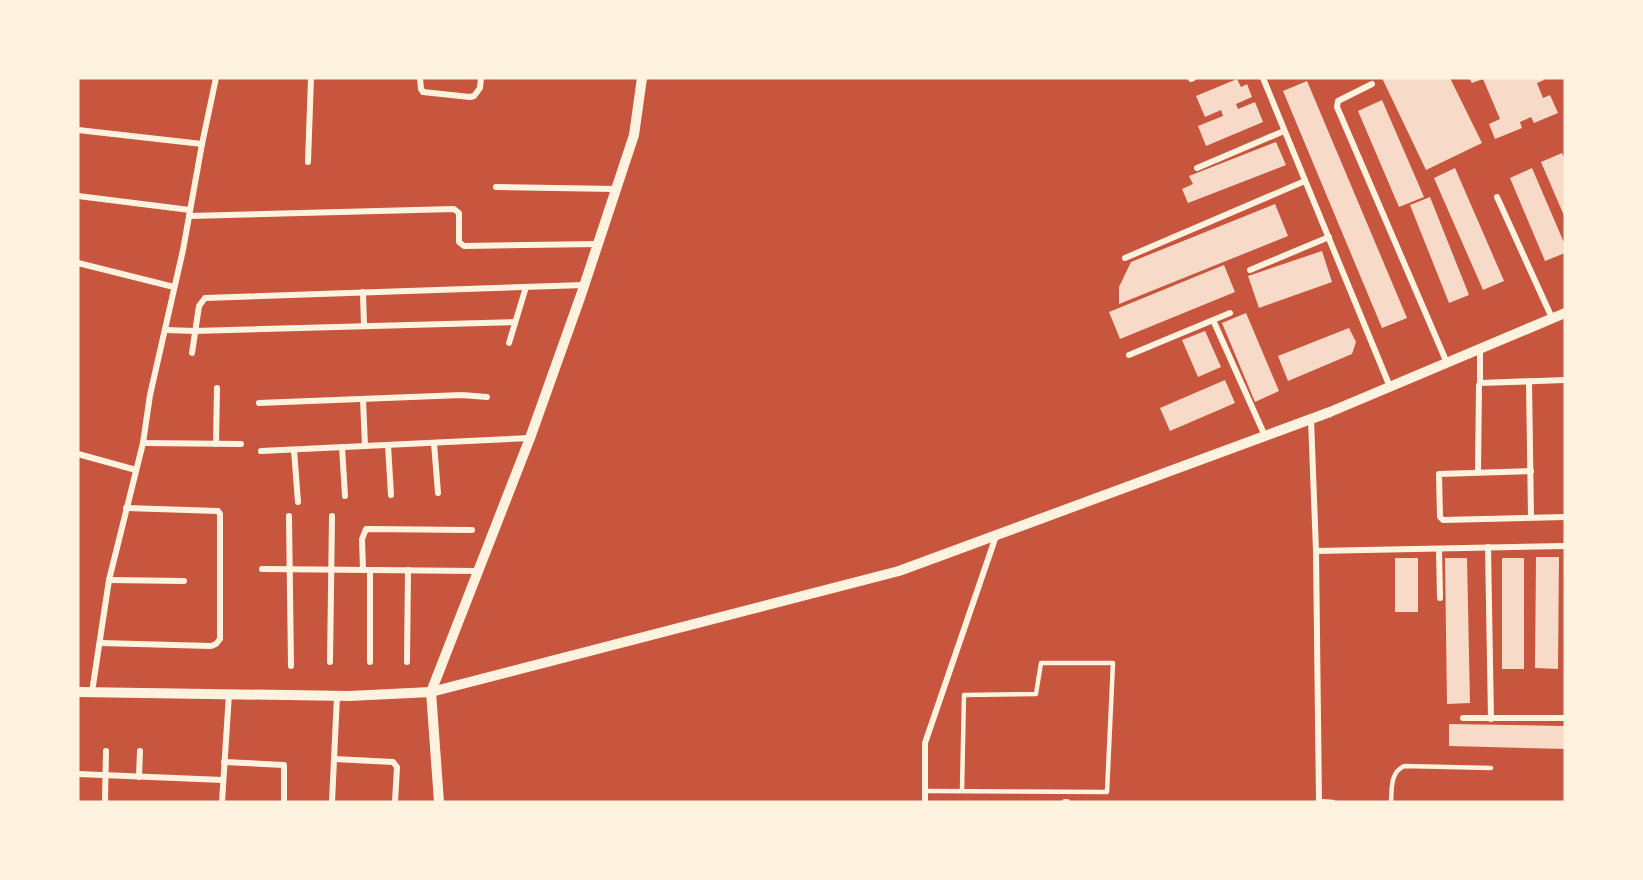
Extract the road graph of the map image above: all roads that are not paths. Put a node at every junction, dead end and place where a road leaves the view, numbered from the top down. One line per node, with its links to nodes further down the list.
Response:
1 (216, 78): 10 (street)
2 (311, 78): 11 (street)
3 (420, 78): 4 (street)
4 (481, 78)
5 (642, 78): 15 (street)
6 (1263, 78): 9 (street)
7 (1372, 84): 40 (street)
8 (78, 130): 10 (street)
9 (1284, 131): 12 (street); 13 (street)
10 (202, 144): 18 (street)
11 (308, 162)
12 (1197, 168)
13 (1305, 181): 19 (street); 21 (street)
14 (496, 187): 15 (street)
15 (616, 189): 20 (street)
16 (78, 196): 18 (street)
17 (1497, 197): 30 (street)
18 (189, 213): 20 (street); 25 (street)
19 (1329, 237): 23 (street); 44 (street)
20 (598, 244): 24 (street)
21 (1125, 258)
22 (78, 263): 25 (street)
23 (1250, 270)
24 (584, 285): 26 (street); 51 (street)
25 (174, 287): 34 (street)
26 (526, 287): 27 (street); 32 (street)
27 (363, 292): 33 (street); 35 (street)
28 (1230, 313): 31 (street)
29 (1565, 313): 30 (street)
30 (1552, 318): 37 (street)
31 (1213, 320): 39 (street); 50 (street)
32 (515, 322): 33 (street); 36 (street)
33 (364, 326): 35 (street)
34 (165, 330): 35 (street); 52 (street)
35 (195, 332): 38 (street)
36 (509, 343)
37 (1480, 349): 40 (street); 43 (street)
38 (192, 353)
39 (1129, 355)
40 (1447, 363): 44 (street)
41 (1565, 380): 42 (street)
42 (1529, 381): 43 (street); 63 (street)
43 (1480, 382): 64 (street)
44 (1390, 387): 49 (street)
45 (217, 388): 54 (street)
46 (487, 397): 47 (street)
47 (363, 399): 48 (street); 57 (street)
48 (259, 403)
49 (1311, 419): 50 (street); 79 (street)
50 (1265, 436): 75 (street)
51 (530, 438): 53 (street); 85 (street)
52 (143, 443): 54 (street); 62 (street)
53 (434, 443): 56 (street); 65 (street)
54 (216, 444): 55 (street)
55 (241, 444)
56 (387, 445): 57 (street); 66 (street)
57 (365, 446): 58 (street)
58 (342, 447): 59 (street); 67 (street)
59 (294, 450): 60 (street); 68 (street)
60 (261, 452)
61 (78, 454): 62 (street)
62 (136, 470): 69 (street)
63 (1531, 471): 64 (street); 73 (street)
64 (1478, 472): 73 (street)
65 (438, 493)
66 (391, 495)
67 (345, 496)
68 (298, 502)
69 (126, 508): 86 (street); 89 (street)
70 (289, 516): 81 (street)
71 (332, 516): 82 (street)
72 (1565, 517): 73 (street)
73 (1531, 518)
74 (472, 530): 83 (street)
75 (996, 535): 96 (street); 111 (street)
76 (1565, 546): 77 (street)
77 (1488, 547): 78 (street); 100 (street)
78 (1439, 549): 79 (street); 88 (street)
79 (1316, 551): 120 (street)
80 (262, 568): 81 (street)
81 (290, 569): 82 (street); 93 (street)
82 (331, 569): 83 (street); 90 (street)
83 (367, 570): 84 (street); 91 (street)
84 (408, 570): 85 (street); 92 (street)
85 (477, 571): 96 (street)
86 (110, 580): 87 (street); 89 (street)
87 (183, 581)
88 (1440, 598)
89 (100, 643): 95 (street)
90 (330, 662)
91 (370, 662)
92 (408, 662)
93 (291, 666)
94 (78, 692): 95 (street)
95 (92, 692): 97 (street)
96 (430, 692): 98 (street); 118 (street)
97 (229, 693): 98 (street); 105 (street)
98 (337, 696): 104 (street)
99 (1462, 718): 100 (street)
100 (1491, 718): 101 (street)
101 (1565, 718)
102 (140, 750): 109 (street)
103 (106, 752): 108 (street)
104 (334, 759): 116 (street); 117 (street)
105 (224, 762): 110 (street); 115 (street)
106 (1491, 768): 122 (lane)
107 (78, 774): 108 (street)
108 (106, 776): 109 (street); 113 (street)
109 (139, 777): 110 (street)
110 (223, 780): 114 (street)
111 (925, 791): 112 (lane); 119 (street)
112 (962, 791): 112 (lane)
113 (105, 802)
114 (222, 802)
115 (284, 802)
116 (332, 802)
117 (395, 802)
118 (439, 802)
119 (925, 802)
120 (1319, 802): 121 (lane)
121 (1333, 802)
122 (1391, 802)

